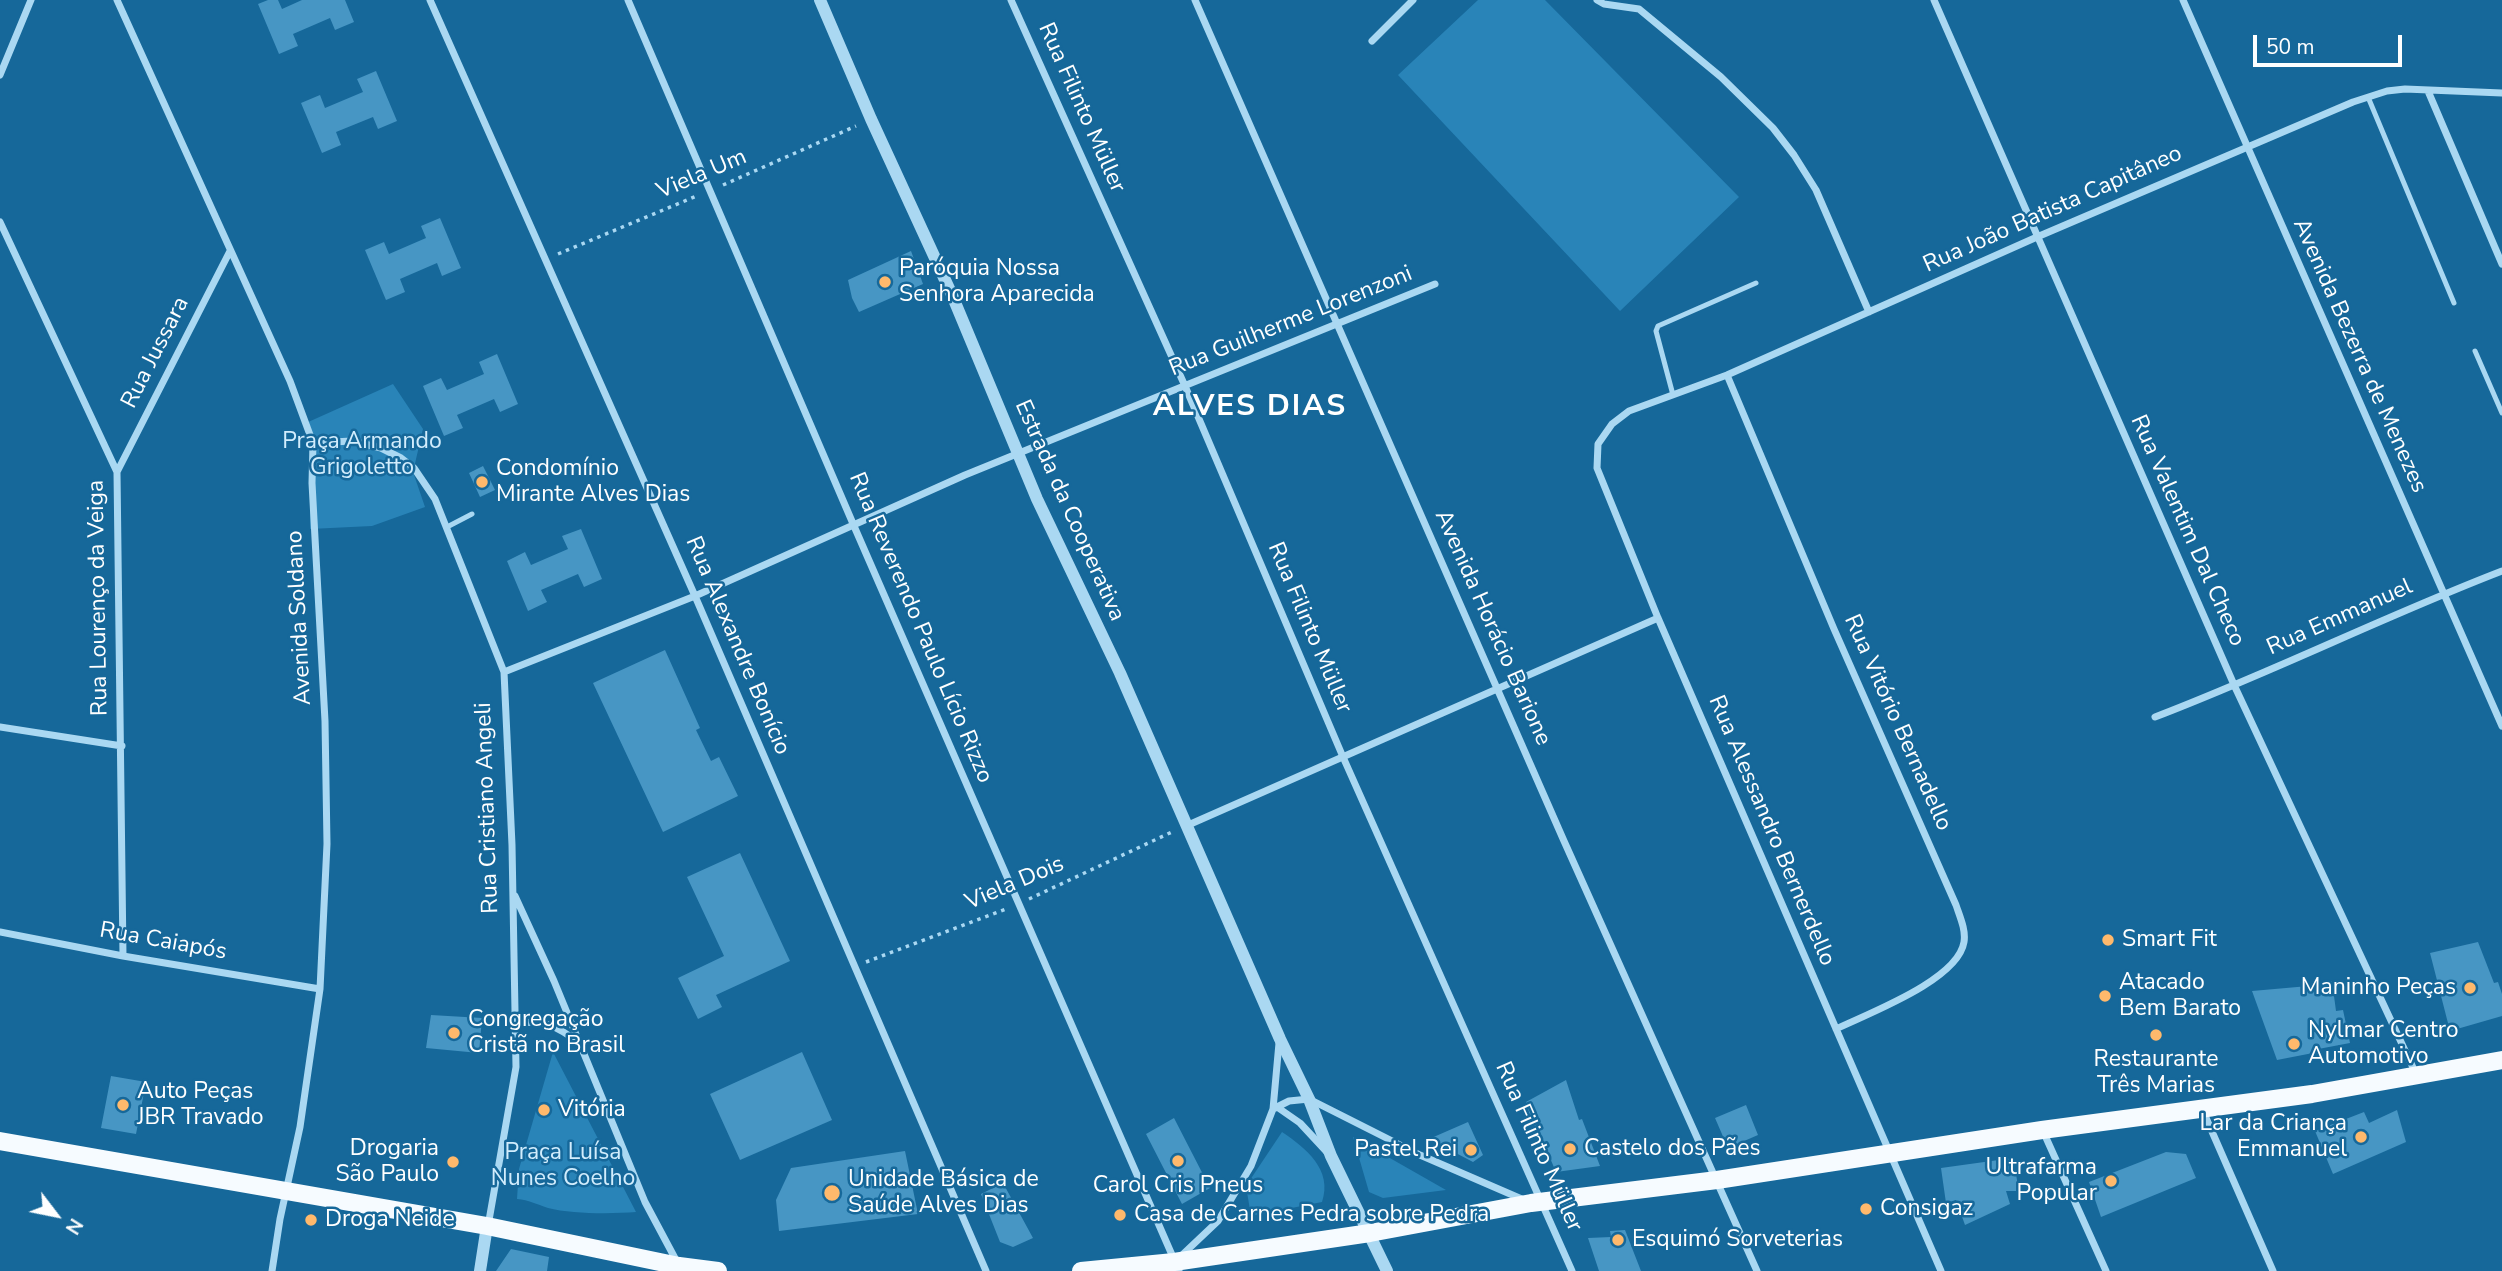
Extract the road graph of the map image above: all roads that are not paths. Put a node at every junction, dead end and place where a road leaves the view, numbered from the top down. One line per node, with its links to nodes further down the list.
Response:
1 (31, 0): 15 (street)
2 (117, 0): 22 (street, Avenida Soldano)
3 (430, 0): 43 (street, Rua Alexandre Bonício)
4 (628, 0): 39 (street, Rua Reverendo Paulo Lício Rizzo)
5 (820, 0): 36 (street, Estrada da Cooperativa)
6 (1011, 0): 31 (street, Rua Filinto Müller)
7 (1195, 0): 28 (street, Avenida Horácio Barione)
8 (1413, 0): 14 (street)
9 (1597, 0): 13 (street)
10 (1642, 0): 13 (street)
11 (1934, 0): 21 (street, Rua Valentim Dal Checo)
12 (2183, 0): 19 (street, Avenida Bezerra de Menezes)
13 (1639, 9): 27 (street)
14 (1372, 41)
15 (0, 75)
16 (2428, 91): 17 (street, Rua João Batista Capitâneo); 18 (street, Rua João Batista Capitâneo); 23 (street)
17 (2502, 93)
18 (2368, 97): 19 (street, Rua João Batista Capitâneo); 26 (lane)
19 (2247, 147): 21 (street, Rua João Batista Capitâneo); 42 (street, Avenida Bezerra de Menezes)
20 (0, 222): 37 (street, Rua Lourenço da Veiga)
21 (2037, 237): 27 (street, Rua João Batista Capitâneo); 46 (street, Rua Valentim Dal Checo)
22 (230, 251): 35 (street, Avenida Soldano); 37 (street, Rua Jussara)
23 (2502, 264)
24 (1756, 283): 32 (lane)
25 (1435, 284): 28 (street, Rua Guilherme Lorenzoni)
26 (2454, 303)
27 (1869, 312): 30 (street, Rua João Batista Capitâneo)
28 (1337, 323): 31 (street, Rua Guilherme Lorenzoni); 47 (street, Avenida Horácio Barione)
29 (2475, 351): 34 (lane)
30 (1727, 375): 32 (street, Rua João Batista Capitâneo); 59 (street, Rua Vitório Bernadello)
31 (1185, 386): 36 (street, Rua Guilherme Lorenzoni); 52 (street, Rua Filinto Müller)
32 (1674, 395): 33 (street, Rua João Batista Capitâneo)
33 (1629, 411): 44 (street, Rua Alessandro Bernerdello)
34 (2502, 414)
35 (313, 443): 40 (street, Rua Cristiano Angeli); 57 (street, Avenida Soldano)
36 (1019, 455): 39 (street, Rua Guilherme Lorenzoni); 53 (street, Estrada da Cooperativa)
37 (117, 472): 51 (street, Rua Lourenço da Veiga)
38 (472, 514): 40 (lane)
39 (854, 526): 43 (street, Rua Guilherme Lorenzoni); 77 (street, Rua Reverendo Paulo Lício Rizzo)
40 (447, 527): 45 (street, Rua Cristiano Angeli)
41 (2502, 570): 42 (street, Rua Emmanuel)
42 (2442, 594): 46 (street, Rua Emmanuel); 49 (street, Avenida Bezerra de Menezes)
43 (695, 596): 45 (street, Rua Guilherme Lorenzoni); 81 (street, Rua Alexandre Bonício)
44 (1658, 618): 47 (street); 59 (street, Rua Alessandro Bernerdello)
45 (504, 672): 54 (street, Rua Cristiano Angeli)
46 (2235, 687): 48 (street, Rua Emmanuel); 63 (street, Rua Valentim Dal Checo)
47 (1499, 688): 52 (street); 71 (street, Avenida Horácio Barione)
48 (2155, 716)
49 (2502, 726)
50 (0, 727): 51 (street)
51 (122, 747): 56 (street, Rua Lourenço da Veiga)
52 (1343, 757): 53 (street); 73 (street, Rua Filinto Müller)
53 (1186, 826): 60 (street, Estrada da Cooperativa)
54 (513, 892): 58 (street, Rua Cristiano Angeli); 61 (street)
55 (0, 932): 56 (street, Rua Caiapós)
56 (123, 956): 57 (street, Rua Caiapós)
57 (320, 989): 72 (street, Avenida Soldano)
58 (516, 1024): 61 (street); 74 (street, Rua Cristiano Angeli)
59 (1836, 1029): 69 (street, Rua Alessandro Bernerdello)
60 (1280, 1039): 64 (street, Estrada da Cooperativa); 65 (street, Estrada da Cooperativa)
61 (579, 1044): 76 (street)
62 (2502, 1060): 63 (main road)
63 (2416, 1074): 66 (main road)
64 (1309, 1099): 65 (street); 70 (street, Estrada da Cooperativa); 73 (street)
65 (1275, 1108): 70 (street, Estrada da Cooperativa); 77 (street)
66 (2202, 1109): 67 (main road); 88 (street)
67 (2042, 1130): 69 (main road); 87 (street)
68 (0, 1141): 72 (main road)
69 (1891, 1154): 71 (main road); 86 (street, Rua Alessandro Bernerdello)
70 (1331, 1156): 75 (street, Estrada da Cooperativa)
71 (1717, 1180): 73 (main road); 85 (street, Avenida Horácio Barione)
72 (287, 1192): 74 (main road); 78 (street, Avenida Soldano)
73 (1536, 1203): 75 (main road); 84 (street, Rua Filinto Müller)
74 (487, 1226): 76 (main road); 79 (street, Rua Cristiano Angeli)
75 (1370, 1233): 77 (main road); 83 (street, Estrada da Cooperativa)
76 (680, 1266): 80 (main road)
77 (1177, 1267): 82 (main road)
78 (272, 1271)
79 (480, 1271)
80 (718, 1271)
81 (986, 1271)
82 (1081, 1271)
83 (1387, 1271)
84 (1572, 1271)
85 (1757, 1271)
86 (1941, 1271)
87 (2106, 1271)
88 (2273, 1271)

